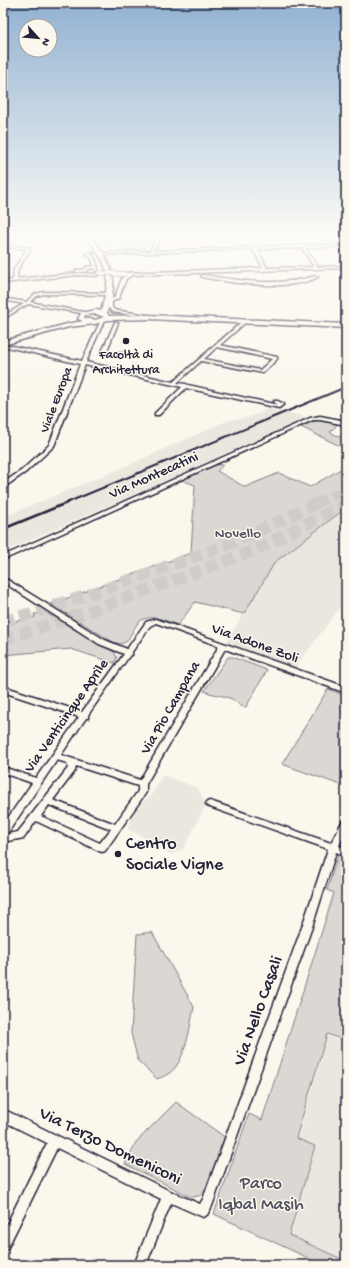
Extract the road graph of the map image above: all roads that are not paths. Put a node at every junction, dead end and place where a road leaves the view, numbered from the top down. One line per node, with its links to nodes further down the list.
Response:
1 (34, 297): 7 (street)
2 (109, 297): 9 (main road, Viale Europa)
3 (110, 297): 6 (street)
4 (117, 297): 6 (street)
5 (3, 299): 7 (street)
6 (110, 301): 11 (street)
7 (24, 307): 8 (street); 10 (street); 12 (street)
8 (33, 307)
9 (105, 307): 10 (main road); 13 (main road, Viale Europa)
10 (85, 315): 13 (main road); 15 (main road); 17 (main road)
11 (148, 316): 13 (main road); 14 (main road)
12 (3, 318)
13 (103, 319): 15 (main road); 23 (street, Viale Europa)
14 (245, 321): 18 (main road); 20 (street)
15 (90, 322): 17 (main road)
16 (116, 323): 21 (street)
17 (69, 325): 19 (main road)
18 (346, 326)
19 (3, 344): 23 (street)
20 (217, 346): 22 (street); 22 (street)
21 (126, 354)
22 (201, 360): 24 (street)
23 (83, 363): 24 (street); 29 (street, Viale Europa)
24 (174, 383): 25 (street)
25 (186, 385): 26 (street); 27 (street)
26 (276, 402)
27 (157, 414)
28 (346, 424): 30 (street, Via Montecatini)
29 (3, 486)
30 (3, 558)
31 (3, 579): 34 (street)
32 (156, 620): 33 (street, Via Adone Zoli); 34 (street, Via Venticinque Aprile)
33 (224, 646): 36 (street, Via Adone Zoli); 42 (street, Via Pio Campana)
34 (129, 653): 37 (street, Via Venticinque Aprile)
35 (3, 689): 37 (street)
36 (346, 690)
37 (85, 716): 38 (street, Via Venticinque Aprile)
38 (57, 756): 39 (street); 41 (street, Via Venticinque Aprile)
39 (71, 761): 42 (street); 43 (street)
40 (3, 770): 41 (street)
41 (38, 782): 48 (street, Via Venticinque Aprile)
42 (142, 784): 47 (street, Via Pio Campana)
43 (48, 801): 45 (street); 47 (street)
44 (210, 804): 50 (street)
45 (35, 817): 47 (street, Via Pio Campana); 49 (street)
46 (346, 822): 50 (street, Via Nello Casali)
47 (117, 828)
48 (3, 832)
49 (3, 838)
50 (333, 848): 51 (street); 55 (street, Via Nello Casali)
51 (346, 852)
52 (3, 1115): 53 (street, Via Terzo Domeniconi)
53 (54, 1140): 54 (street, Via Terzo Domeniconi); 56 (street)
54 (168, 1196): 55 (street, Via Terzo Domeniconi); 57 (street)
55 (203, 1211)
56 (3, 1245)
57 (140, 1265)

